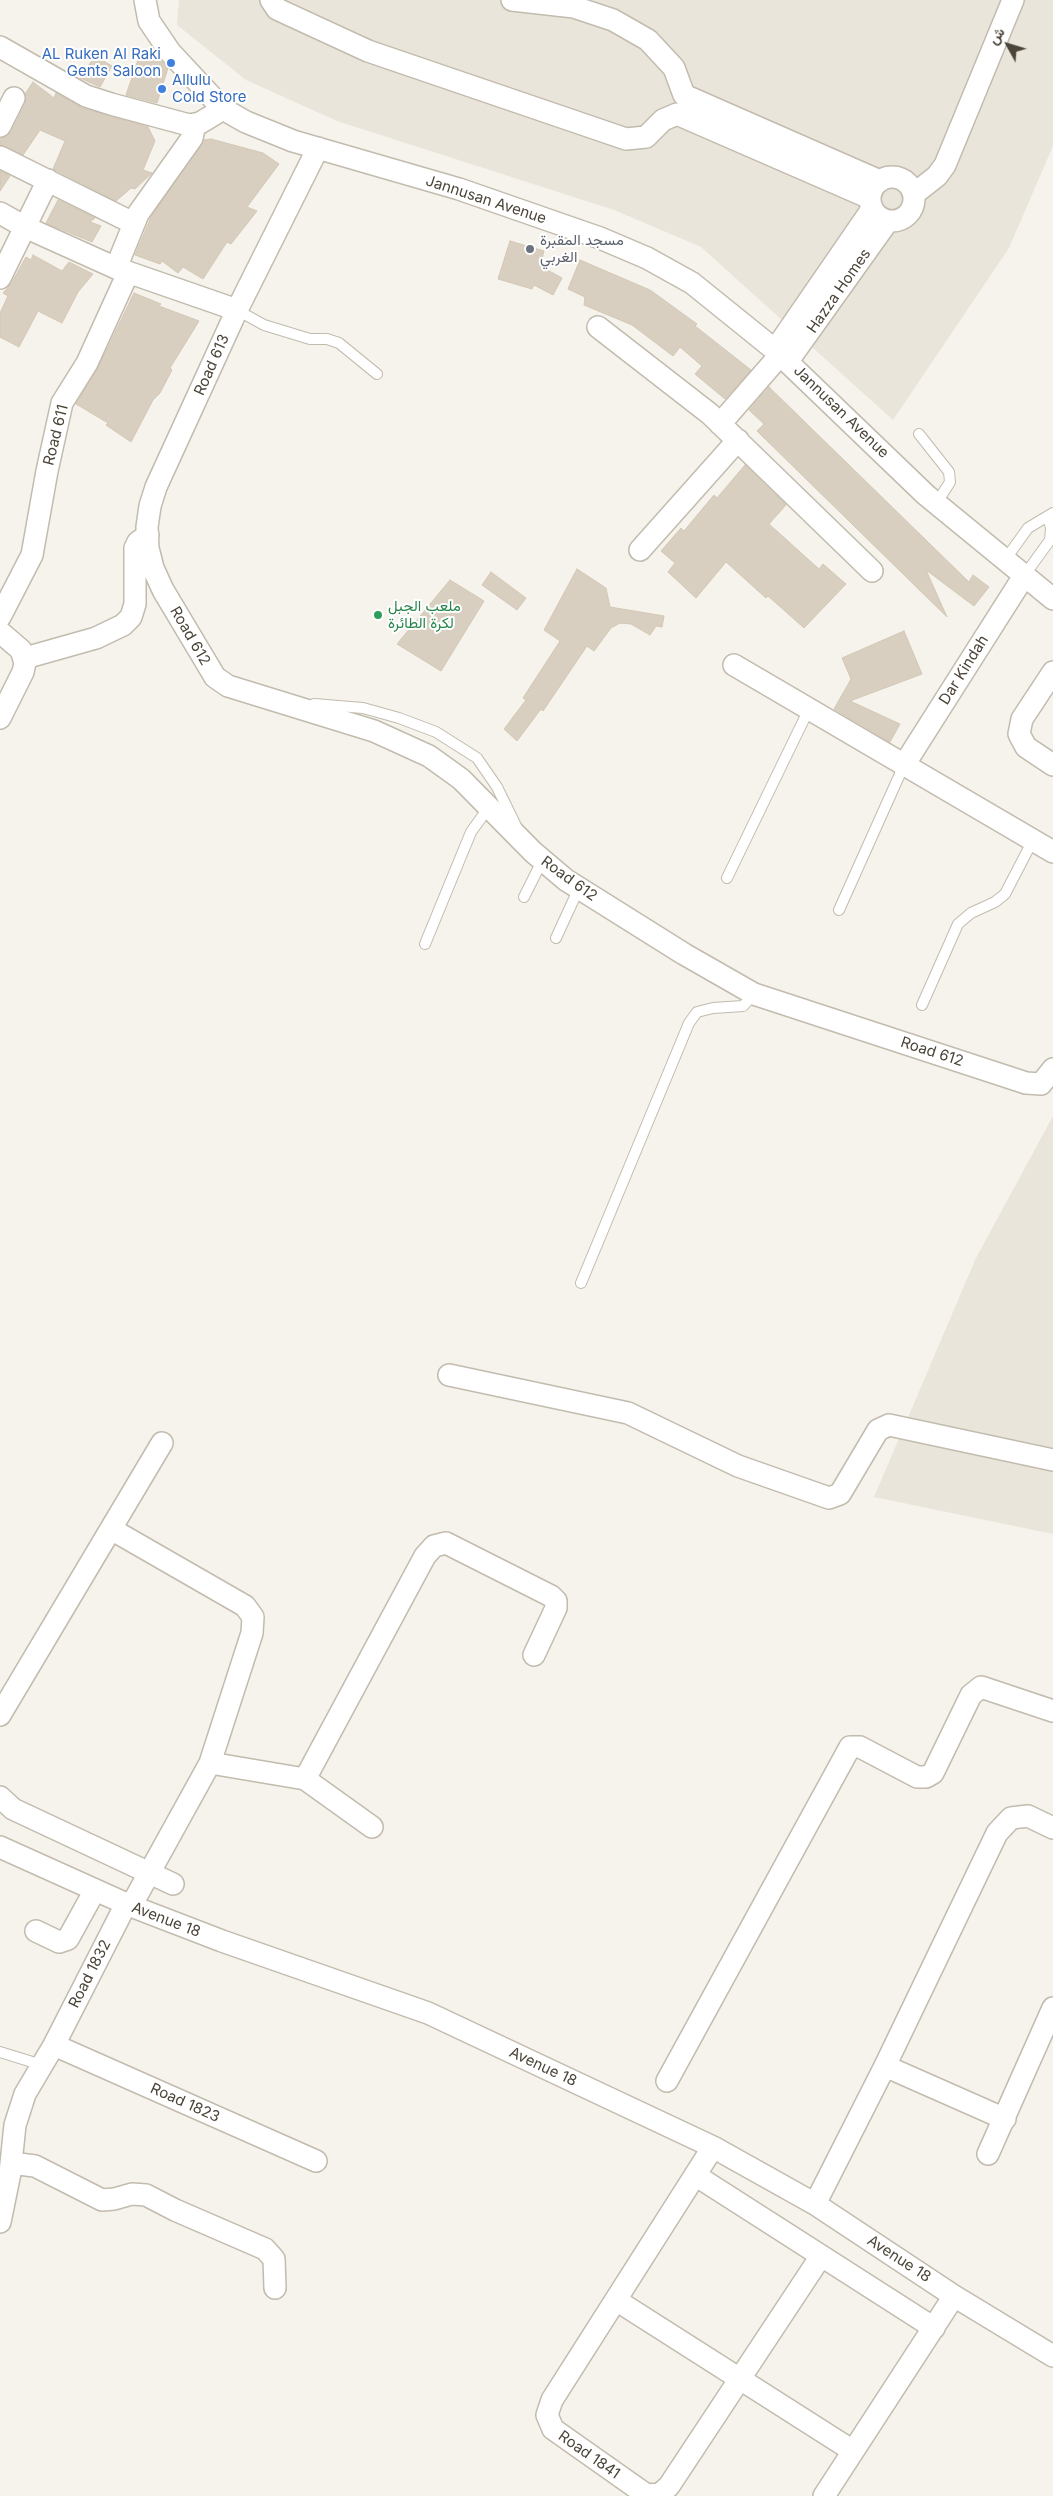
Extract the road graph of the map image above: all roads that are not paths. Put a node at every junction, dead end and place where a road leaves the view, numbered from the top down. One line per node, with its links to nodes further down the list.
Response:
1 (145, 0): 8 (street, Jannusan Avenue)
2 (271, 0): 7 (street)
3 (512, 0): 7 (street)
4 (1013, 0): 14 (street)
5 (0, 47): 9 (street)
6 (14, 98): 10 (street)
7 (681, 105): 15 (street)
8 (224, 109): 9 (street); 11 (street, Jannusan Avenue)
9 (195, 124): 17 (street, Road 611)
10 (0, 126)
11 (318, 148): 21 (street, Road 613); 23 (street, Jannusan Avenue)
12 (0, 157): 13 (street)
13 (48, 180): 17 (street); 18 (street)
14 (914, 194): 15 (street); 15 (street)
15 (878, 202): 23 (street, Hazza Homes)
16 (0, 213): 18 (street)
17 (133, 223): 19 (street, Road 611)
18 (25, 227): 19 (street); 20 (street)
19 (122, 270): 21 (street); 37 (street, Road 611)
20 (0, 278)
21 (237, 310): 24 (lane); 30 (street, Road 613)
22 (598, 327): 25 (street)
23 (782, 355): 25 (street, Hazza Homes); 28 (street, Jannusan Avenue)
24 (377, 374)
25 (720, 424): 27 (street)
26 (919, 434): 28 (lane)
27 (738, 440): 31 (street); 33 (street)
28 (936, 504): 32 (street, Jannusan Avenue)
29 (1050, 515): 32 (lane); 34 (lane)
30 (148, 535): 35 (street, Road 613); 39 (street)
31 (640, 550)
32 (1004, 560): 34 (street, Jannusan Avenue)
33 (872, 571)
34 (1024, 576): 36 (street, Jannusan Avenue); 45 (street, Dar Kindah)
35 (163, 590): 42 (street, Road 612)
36 (1053, 599)
37 (0, 617)
38 (0, 632): 39 (street)
39 (25, 658): 44 (street)
40 (734, 665): 43 (street)
41 (1053, 672): 46 (street)
42 (278, 702): 47 (street, Road 612); 49 (lane)
43 (809, 709): 45 (street); 52 (lane)
44 (0, 718)
45 (904, 765): 48 (street); 55 (lane)
46 (1053, 765)
47 (489, 807): 49 (street, Road 612); 57 (lane)
48 (1033, 840): 50 (street); 59 (lane)
49 (525, 844): 51 (street, Road 612)
50 (1053, 852)
51 (542, 861): 53 (street, Road 612); 54 (lane)
52 (727, 878)
53 (579, 888): 56 (lane); 58 (street, Road 612)
54 (524, 896)
55 (839, 910)
56 (556, 938)
57 (425, 944)
58 (754, 994): 60 (street, Road 612); 61 (lane)
59 (922, 1005)
60 (1047, 1076)
61 (580, 1283)
62 (449, 1375): 64 (street)
63 (162, 1443): 65 (street)
64 (1052, 1457)
65 (111, 1529): 68 (street); 69 (street, Road 1832)
66 (534, 1655): 70 (street)
67 (1053, 1711): 85 (street)
68 (0, 1715)
69 (210, 1763): 70 (street); 75 (street, Road 1832)
70 (305, 1779): 72 (street)
71 (0, 1797): 75 (street)
72 (372, 1827)
73 (1053, 1828): 84 (street)
74 (0, 1847): 77 (street, Avenue 18)
75 (149, 1873): 76 (street); 78 (street, Road 1832)
76 (173, 1884)
77 (95, 1890): 78 (street, Avenue 18); 79 (street)
78 (128, 1905): 81 (street, Road 1832); 87 (street, Avenue 18)
79 (36, 1931)
80 (1053, 2008): 86 (street)
81 (54, 2044): 83 (street, Road 1832); 89 (street, Road 1823)
82 (0, 2052): 83 (lane)
83 (42, 2065): 90 (street, Road 1832)
84 (884, 2066): 86 (street); 92 (street)
85 (667, 2081)
86 (1005, 2119): 88 (street)
87 (713, 2147): 91 (street, Road 1841); 92 (street, Avenue 18)
88 (988, 2154)
89 (316, 2162)
90 (7, 2169): 93 (street, Road 1832); 95 (street)
91 (695, 2175): 94 (street); 97 (street, Road 1841)
92 (815, 2204): 96 (street, Avenue 18)
93 (0, 2222)
94 (821, 2256): 98 (street); 100 (street, Road 1841)
95 (275, 2288)
96 (954, 2296): 98 (street); 99 (street, Avenue 18)
97 (616, 2300): 100 (street); 100 (street, Road 1841)
98 (934, 2328): 101 (street)
99 (1053, 2355)
100 (740, 2379): 101 (street)
101 (853, 2451): 102 (street)
102 (824, 2496)

